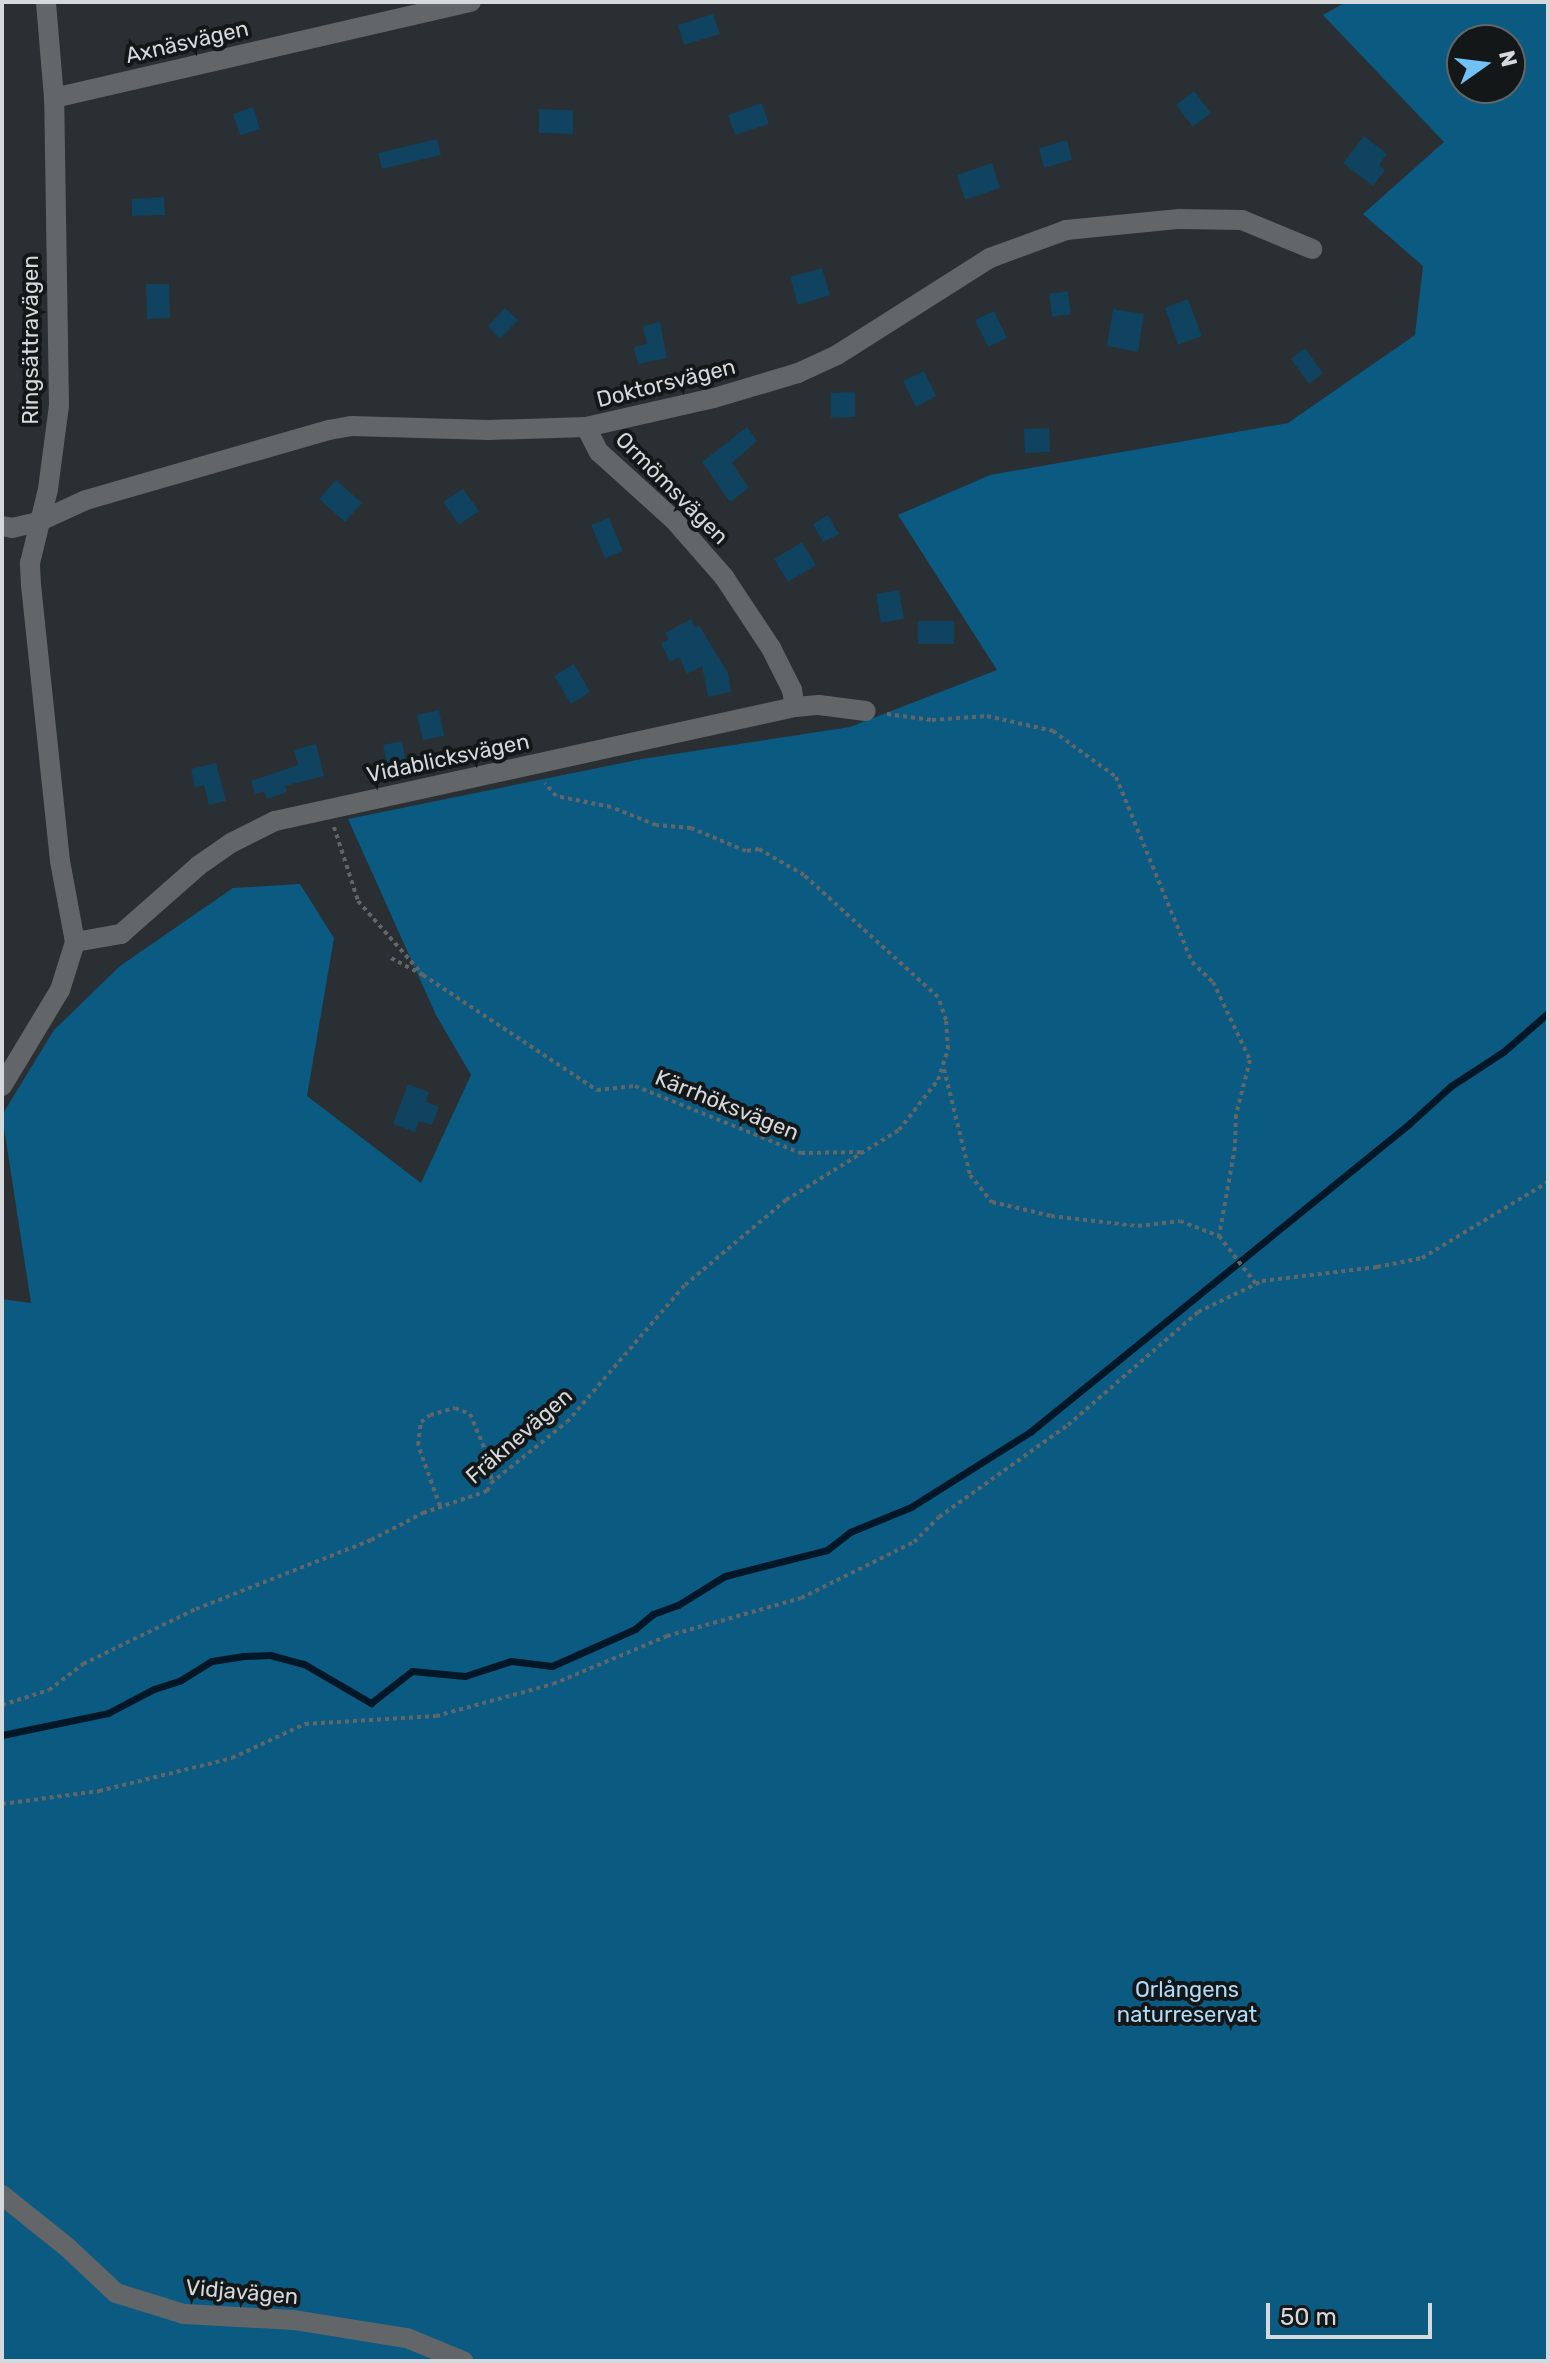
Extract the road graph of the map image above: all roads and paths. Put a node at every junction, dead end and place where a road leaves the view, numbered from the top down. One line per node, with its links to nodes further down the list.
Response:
1 (46, 2): 3 (street, Ringsättravägen)
2 (471, 2): 3 (street, Axnäsvägen)
3 (54, 98): 6 (street, Ringsättravägen)
4 (1312, 249): 5 (street, Doktorsvägen)
5 (586, 427): 6 (street, Doktorsvägen); 8 (street, Ormömsvägen)
6 (38, 522): 7 (street, Doktorsvägen); 12 (street, Ringsättravägen)
7 (2, 526)
8 (795, 707): 9 (street, Vidablicksvägen); 10 (street, Vidablicksvägen)
9 (866, 711): 19 (path)
10 (530, 765): 11 (street, Vidablicksvägen); 15 (path)
11 (328, 809): 12 (street, Vidablicksvägen); 14 (path, Kärrhöksvägen)
12 (75, 942): 16 (street, Ringsättravägen)
13 (388, 956): 14 (path, Kärrhöksvägen)
14 (423, 975): 17 (path, Kärrhöksvägen)
15 (943, 1067): 17 (path, Fräknevägen); 19 (path)
16 (2, 1086)
17 (863, 1152): 21 (path, Fräknevägen)
18 (1548, 1182): 20 (path)
19 (1219, 1236): 20 (path)
20 (1256, 1284): 24 (path)
21 (491, 1483): 22 (path, Fräknevägen); 22 (path)
22 (440, 1506): 23 (path, Fräknevägen)
23 (2, 1705)
24 (2, 1804)
25 (2, 2195): 26 (street, Vidjavägen)
26 (463, 2361)

